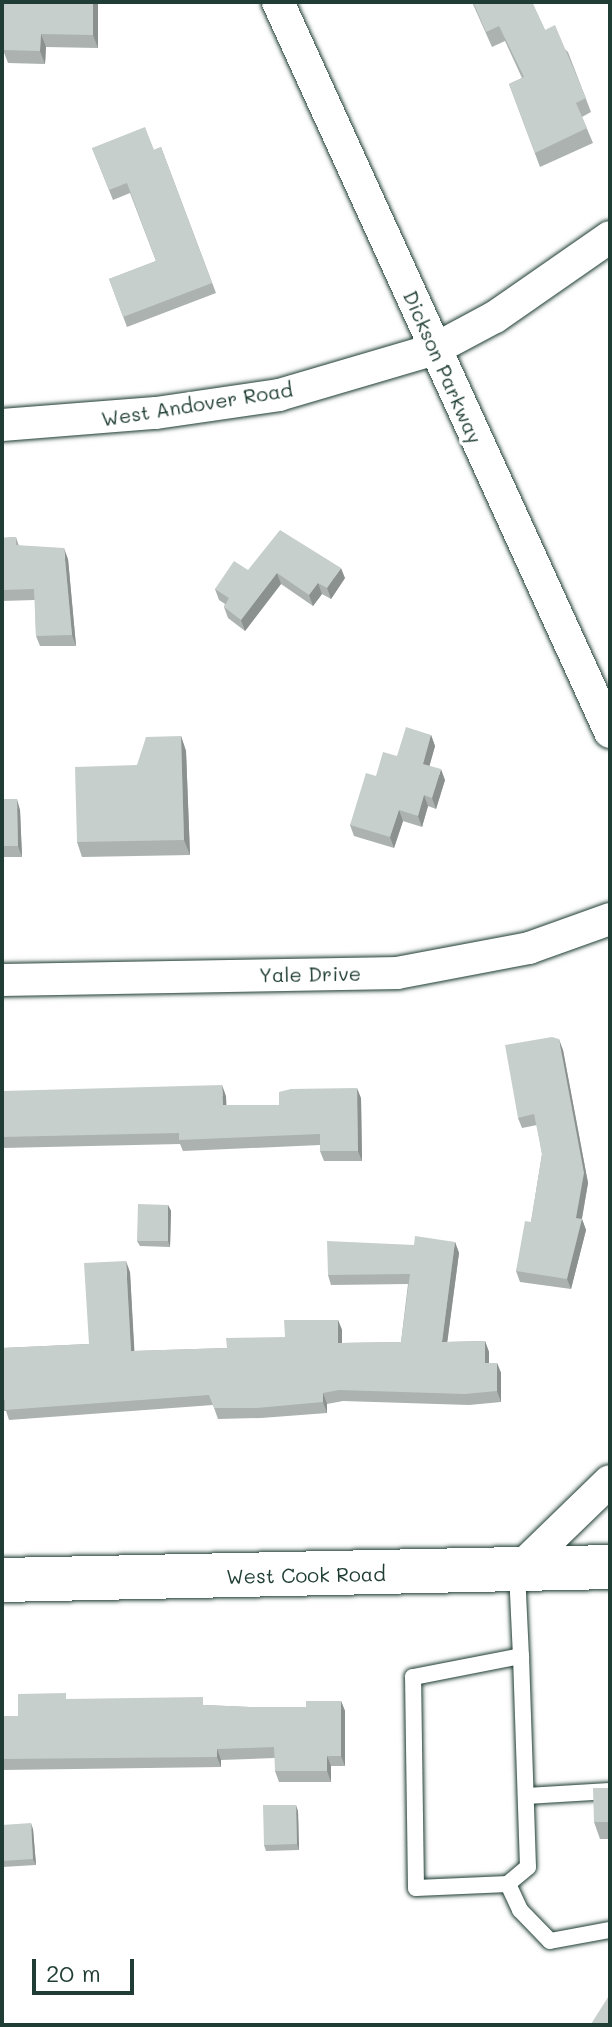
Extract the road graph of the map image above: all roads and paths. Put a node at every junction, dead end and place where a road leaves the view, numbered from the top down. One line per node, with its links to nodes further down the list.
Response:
1 (278, 2): 3 (street, Dickson Parkway)
2 (610, 237): 3 (street, West Andover Road)
3 (435, 349): 4 (street, West Andover Road); 5 (street, Dickson Parkway)
4 (2, 425)
5 (610, 732)
6 (610, 919): 7 (street, Yale Drive)
7 (2, 980)
8 (610, 1481): 10 (street)
9 (610, 1567): 10 (main road, West Cook Road)
10 (517, 1571): 11 (main road, West Cook Road); 12 (lane)
11 (2, 1580)
12 (521, 1656): 14 (lane); 15 (lane)
13 (610, 1791): 14 (lane)
14 (526, 1796): 15 (lane)
15 (508, 1884): 16 (lane)
16 (610, 1930)

